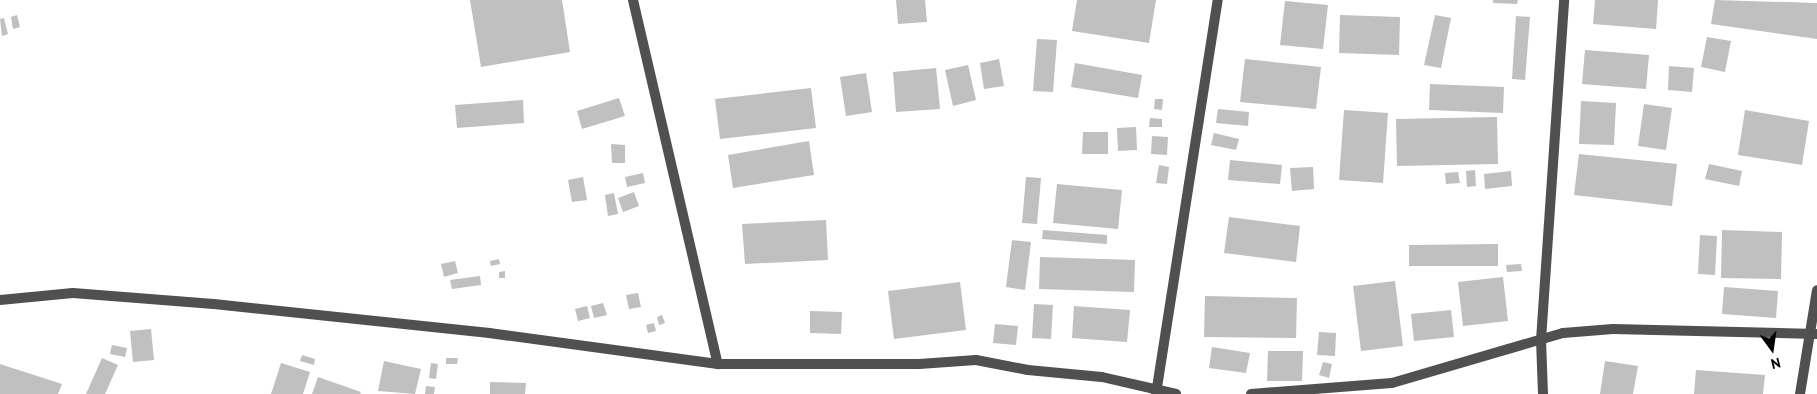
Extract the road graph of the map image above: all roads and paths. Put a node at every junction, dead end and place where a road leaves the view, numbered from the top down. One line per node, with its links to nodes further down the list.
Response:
1 (633, 0): 8 (street)
2 (1218, 0): 10 (street)
3 (1564, 0): 7 (street)
4 (1817, 290): 6 (street)
5 (0, 300): 8 (street)
6 (1813, 334): 7 (street); 14 (street)
7 (1540, 340): 9 (street); 13 (street)
8 (718, 364): 10 (street)
9 (1392, 389): 12 (street)
10 (1157, 393): 11 (street)
11 (1176, 394)
12 (1251, 394)
13 (1543, 394)
14 (1800, 394)

